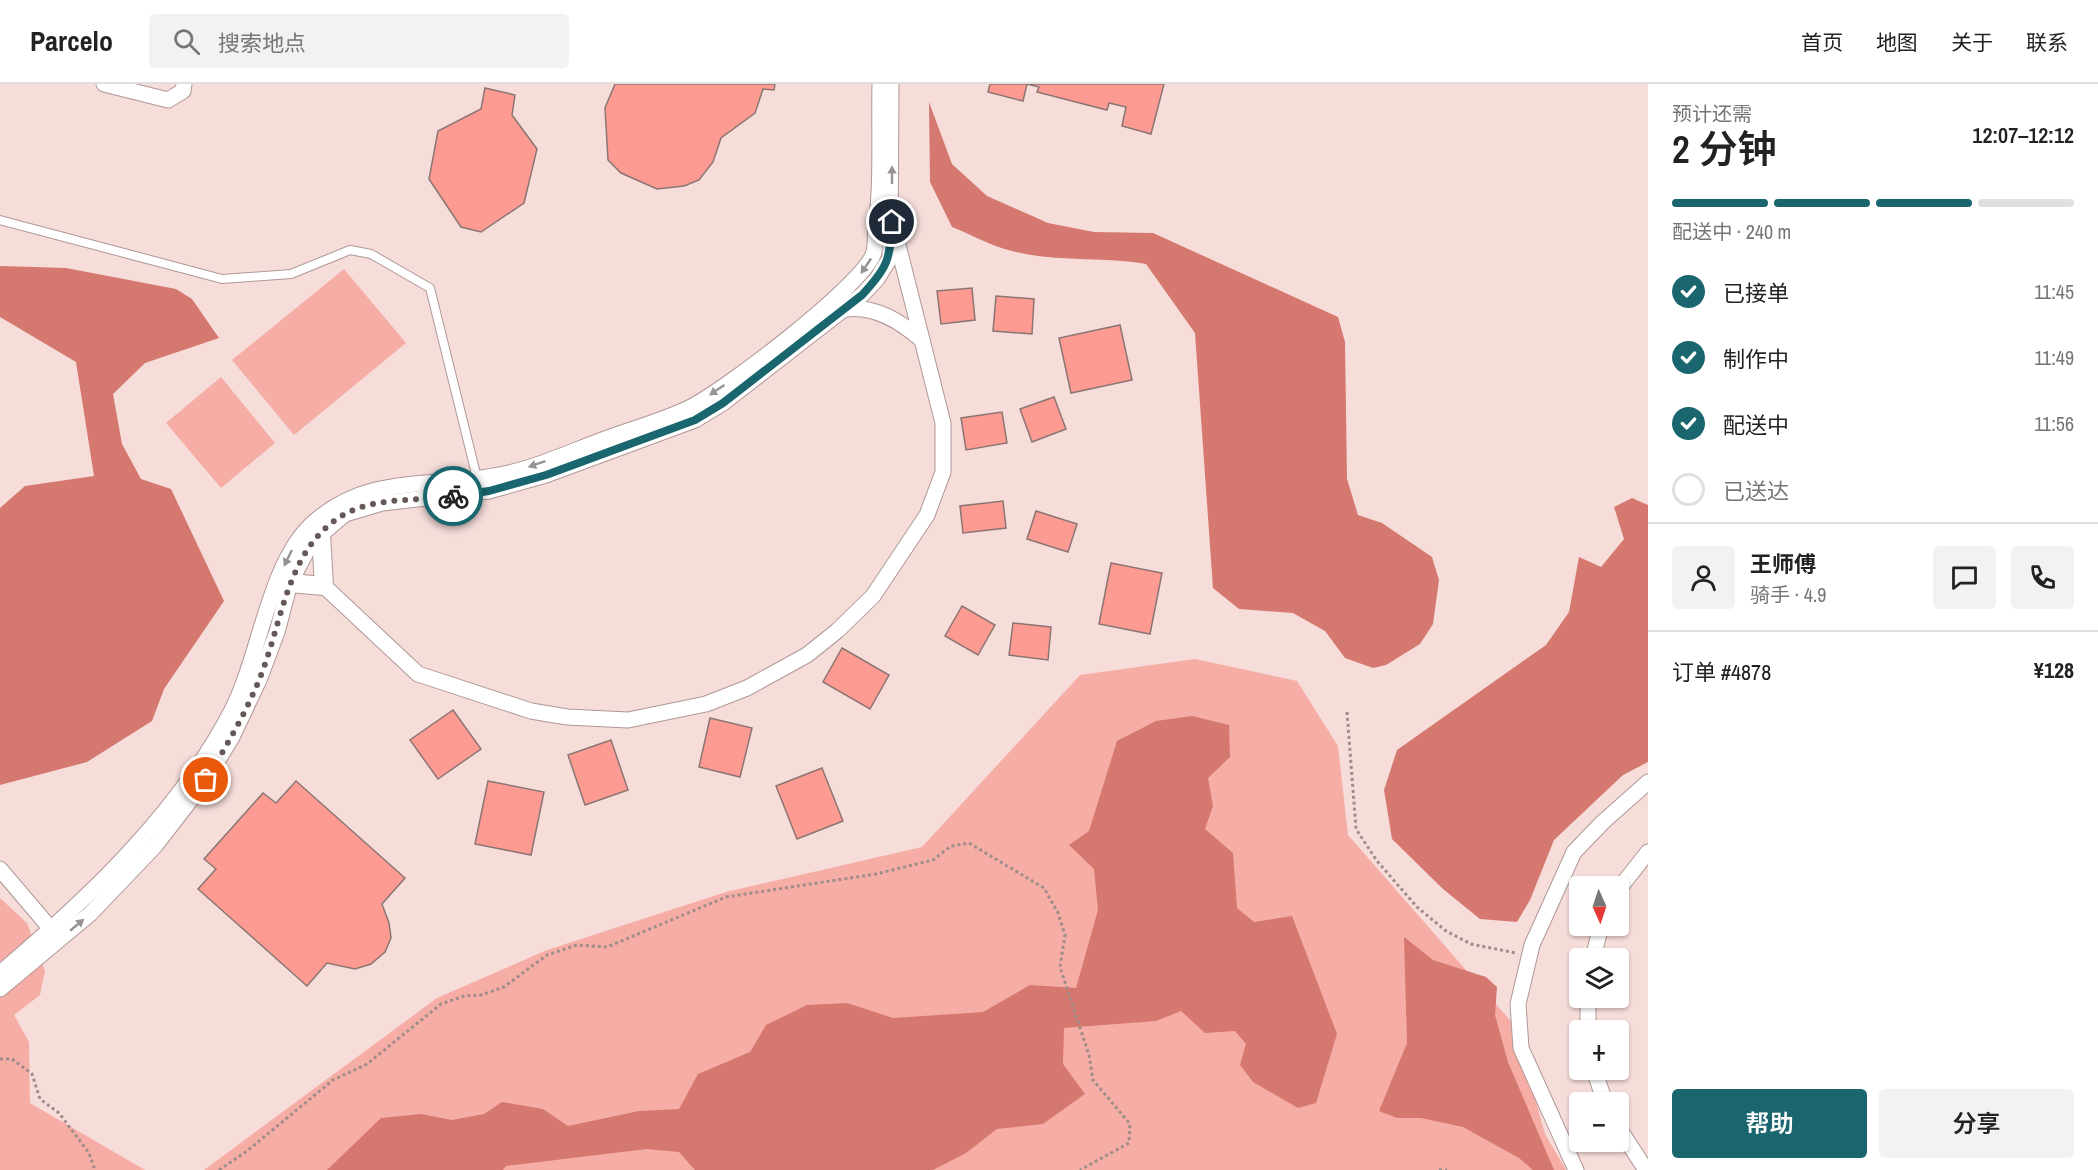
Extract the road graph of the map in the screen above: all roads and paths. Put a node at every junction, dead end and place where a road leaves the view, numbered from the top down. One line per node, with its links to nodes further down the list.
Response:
1 (104, 84): 2 (street)
2 (184, 84)
3 (880, 84): 9 (street, one-way to 9)
4 (891, 84): 6 (street, one-way to 4)
5 (0, 220): 9 (lane)
6 (892, 222): 7 (street); 8 (street)
7 (846, 309): 8 (street); 10 (street)
8 (922, 340): 12 (street)
9 (477, 478): 18 (street, one-way to 18)
10 (321, 534): 11 (street); 12 (street)
11 (290, 583): 12 (street); 18 (street, one-way to 11)
12 (324, 586)
13 (1347, 712): 19 (path)
14 (1648, 782): 19 (street)
15 (1648, 852): 17 (street)
16 (0, 869): 18 (street)
17 (1629, 876)
18 (55, 934): 20 (street); 21 (street)
19 (1530, 956): 29 (street)
20 (0, 972)
21 (0, 989)
22 (0, 1059): 24 (path)
23 (1629, 1144): 30 (street)
24 (95, 1170)
25 (219, 1170): 26 (path)
26 (1080, 1170)
27 (1439, 1170): 28 (path)
28 (1447, 1170)
29 (1576, 1170)
30 (1646, 1170)

